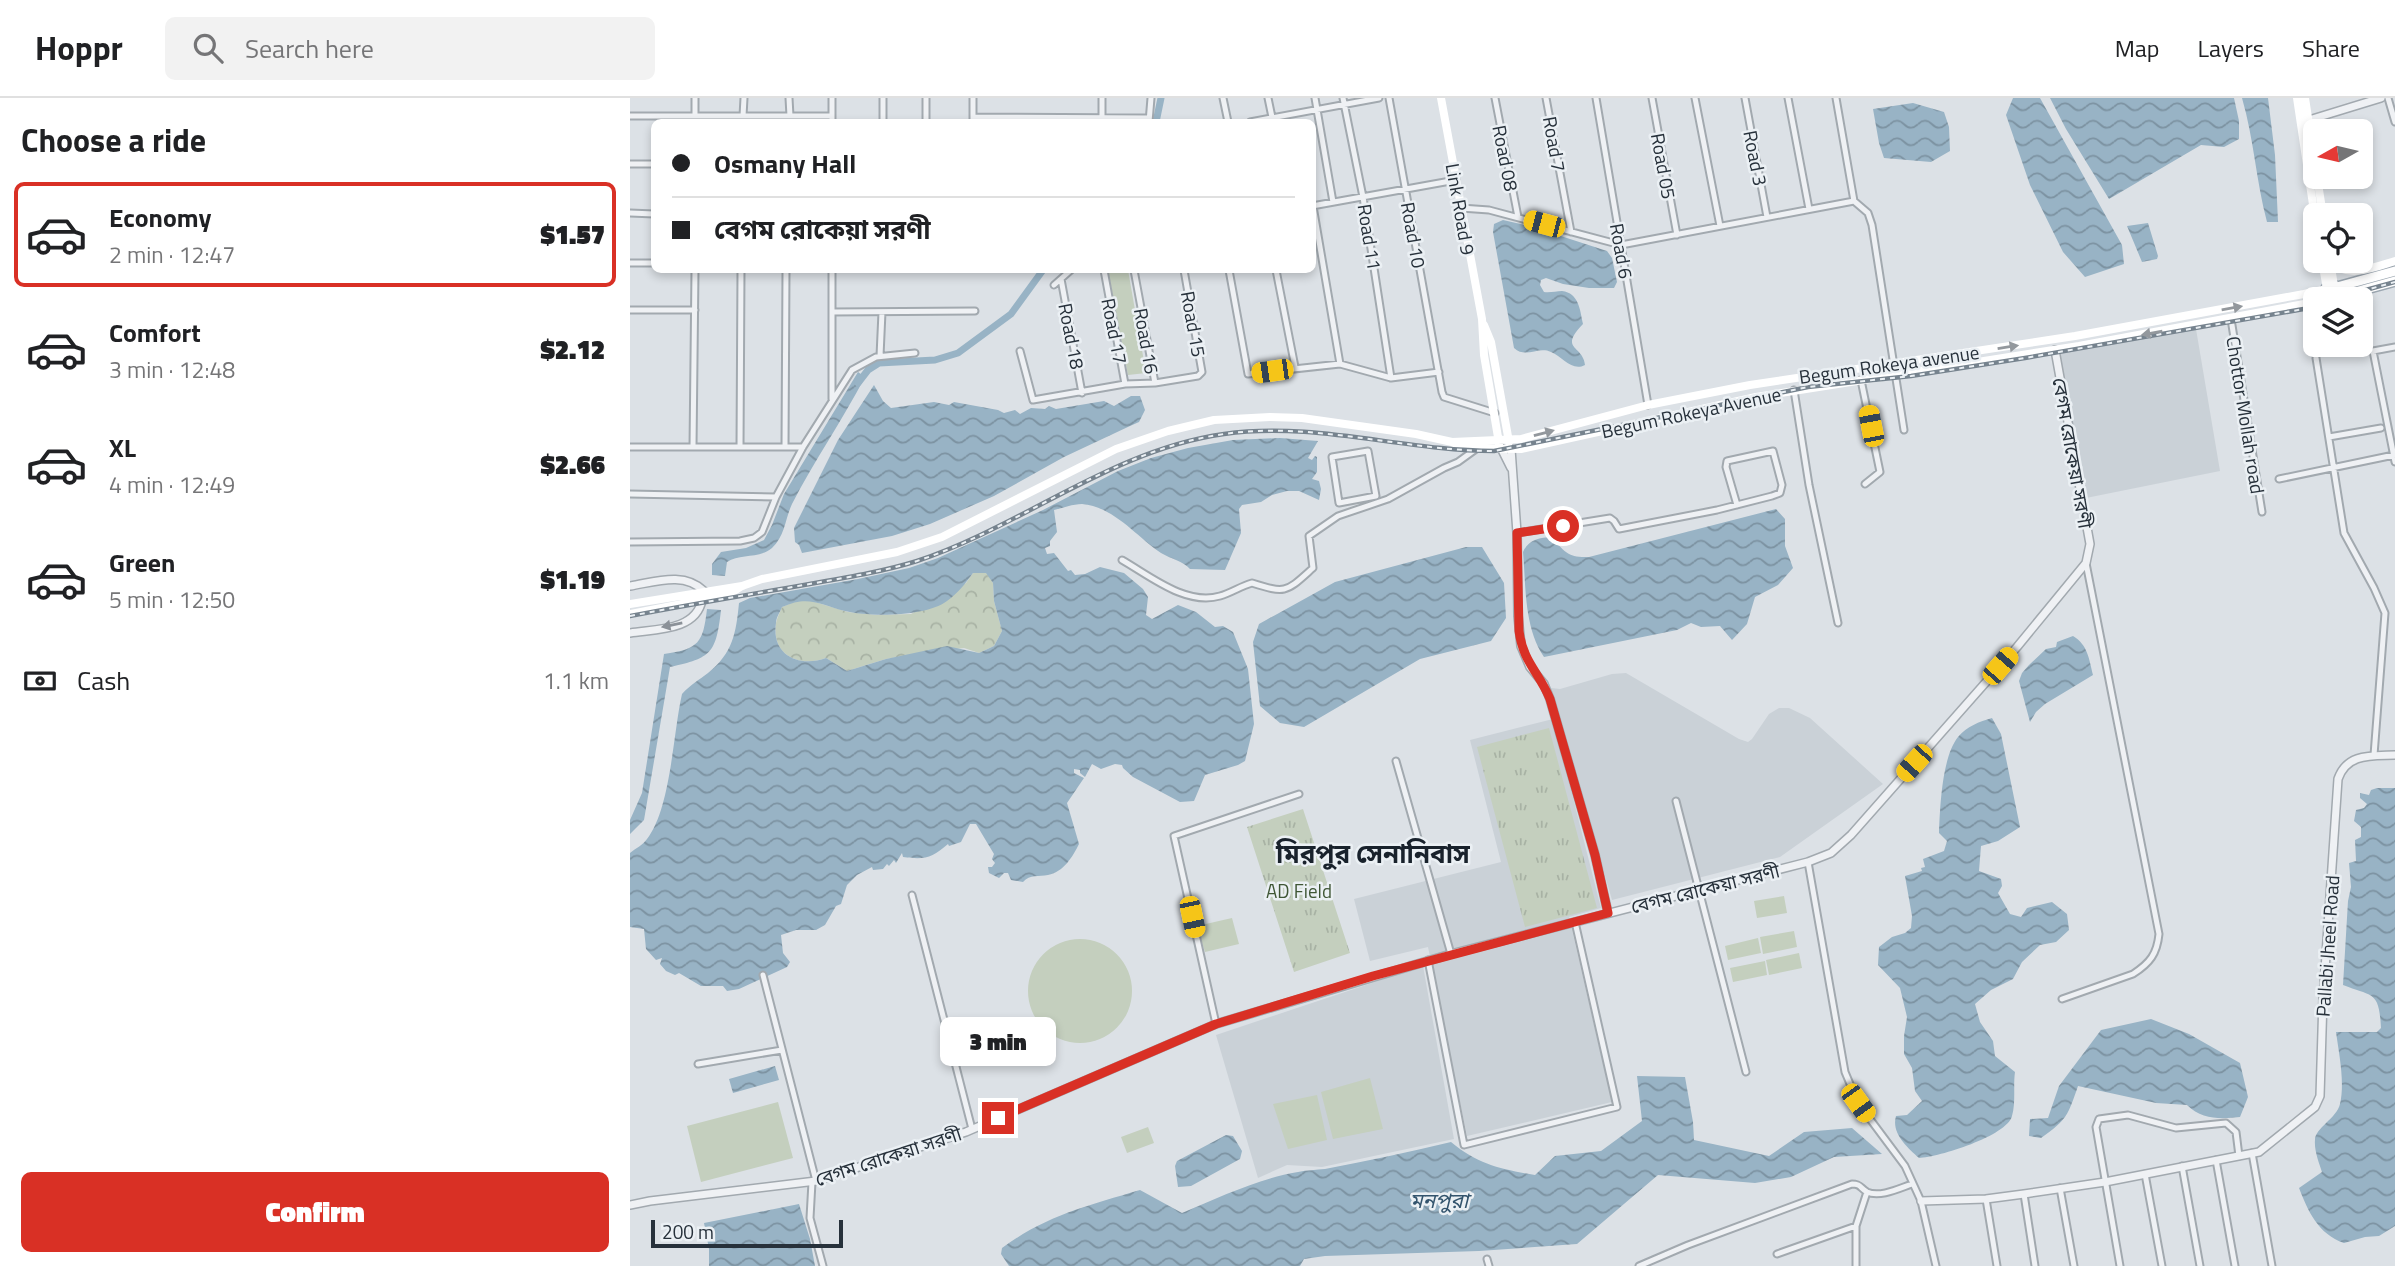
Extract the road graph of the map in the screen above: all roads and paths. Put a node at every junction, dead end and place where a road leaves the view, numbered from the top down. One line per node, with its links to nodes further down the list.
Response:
1 (695, 98): 31 (street)
2 (744, 98): 33 (street)
3 (789, 98): 34 (street)
4 (832, 98): 36 (street)
5 (883, 98): 37 (street)
6 (926, 98): 38 (street)
7 (973, 98): 39 (street)
8 (1102, 98): 35 (street)
9 (1151, 98): 42 (street)
10 (1223, 98): 43 (street)
11 (1268, 98): 44 (street)
12 (1315, 98): 30 (street)
13 (1379, 98): 28 (street)
14 (1389, 98): 52 (street, Road 10)
15 (1441, 98): 51 (main road, Link Road 9)
16 (1495, 98): 62 (street, Road 08)
17 (1546, 98): 66 (street, Road 7)
18 (1596, 98): 68 (street, Road 6)
19 (1652, 98): 67 (street, Road 05)
20 (1695, 98): 65 (street)
21 (1745, 98): 63 (street, Road 3)
22 (1788, 98): 59 (street)
23 (1836, 98): 54 (street)
24 (2297, 98): 56 (main road)
25 (2305, 98): 46 (main road)
26 (2381, 98): 29 (street)
27 (2388, 98): 48 (street)
28 (1344, 101): 30 (street); 53 (street, Road 11)
29 (2355, 102): 47 (street)
30 (1317, 110): 45 (street); 55 (street)
31 (695, 115): 32 (street); 33 (street)
32 (630, 116)
33 (743, 116): 34 (street)
34 (790, 116): 36 (street)
35 (1102, 117): 40 (street); 41 (street)
36 (832, 119)
37 (883, 119)
38 (926, 119)
39 (973, 119)
40 (1016, 119)
41 (1133, 119)
42 (1149, 119)
43 (1227, 119)
44 (1272, 119)
45 (1276, 119)
46 (2309, 119)
47 (2312, 119)
48 (2395, 122)
49 (630, 164): 50 (street)
50 (651, 164)
51 (1456, 180): 52 (street); 58 (main road, Link Road 9)
52 (1406, 189): 53 (street); 107 (street, Road 10)
53 (1363, 197): 55 (street); 109 (street, Road 11)
54 (1854, 201): 59 (street); 105 (street)
55 (1333, 202): 57 (street)
56 (2313, 203)
57 (1316, 205)
58 (1461, 208): 62 (street); 96 (main road, Link Road 9)
59 (1809, 209): 63 (street)
60 (630, 214): 61 (street)
61 (651, 214)
62 (1518, 217): 66 (street)
63 (1768, 217): 65 (street)
64 (1316, 224): 104 (street)
65 (1720, 226): 67 (street)
66 (1571, 232): 68 (street)
67 (1676, 235): 68 (street)
68 (1621, 245): 116 (street, Road 6)
69 (2395, 261): 72 (main road)
70 (630, 262): 71 (street)
71 (651, 263)
72 (2373, 266)
73 (2395, 271): 87 (main road)
74 (695, 273): 92 (street)
75 (741, 273): 125 (street)
76 (786, 273): 126 (street)
77 (832, 273): 94 (street)
78 (1068, 273): 84 (street)
79 (1105, 273): 112 (street, Road 17)
80 (1135, 273): 111 (street, Road 16)
81 (1185, 273): 111 (street, Road 15)
82 (1230, 273): 106 (street)
83 (1277, 273): 106 (street)
84 (1061, 279): 86 (street); 114 (street, Road 18)
85 (2395, 281): 88 (main road)
86 (1054, 285)
87 (2349, 287)
88 (2364, 287)
89 (2303, 298): 105 (main road, Begum Rokeya avenue, one-way to 89)
90 (2303, 304): 97 (main road, বেগম রোকেয়া সরণী)
91 (630, 310): 92 (street)
92 (695, 310): 124 (street)
93 (975, 311): 95 (street)
94 (832, 312): 95 (street); 115 (street)
95 (882, 312): 102 (street)
96 (1482, 319): 117 (main road, Link Road 9); 122 (main road, Link Road 9)
97 (2231, 319): 99 (main road, বেগম রোকেয়া সরণী, one-way to 99); 138 (street, Chottor Mollah road)
98 (2395, 347): 129 (street)
99 (2055, 350): 108 (main road, Begum Rokeya Avenue); 142 (street, বেগম রোকেয়া সরণী)
100 (1020, 351): 114 (street, Road 17)
101 (915, 354): 102 (street)
102 (880, 356): 115 (street)
103 (2316, 358): 120 (street)
104 (1340, 364): 106 (street); 109 (street)
105 (1895, 364): 108 (street); 116 (main road, Begum Rokeya avenue)
106 (1295, 367)
107 (1438, 372): 109 (street); 117 (street, Road 10)
108 (1896, 375): 110 (main road, Begum Rokeya Avenue); 119 (street)
109 (1391, 377)
110 (1861, 380): 113 (main road, Begum Rokeya Avenue); 132 (street)
111 (1155, 383): 112 (street, Road 16)
112 (1125, 384): 114 (street, Road 17)
113 (1794, 390): 122 (main road, Begum Rokeya Avenue); 147 (street)
114 (1082, 393)
115 (832, 400): 127 (street)
116 (1648, 405): 122 (main road, Begum Rokeya avenue, one-way to 116)
117 (1495, 413): 122 (main road, Link Road 9)
118 (2381, 428): 120 (street)
119 (1904, 430)
120 (2329, 437): 130 (street)
121 (1452, 442): 122 (main road, Begum Rokeya avenue); 128 (main road, Begum Rokeya Avenue); 144 (main road)
122 (1505, 444): 128 (main road, Begum Rokeya Avenue); 139 (street)
123 (630, 447): 124 (street)
124 (693, 447): 125 (street)
125 (740, 447): 126 (street)
126 (785, 447): 127 (street)
127 (803, 447): 134 (street)
128 (1476, 449): 137 (street)
129 (2394, 459): 130 (street)
130 (2334, 468): 131 (street); 149 (street)
131 (2278, 479)
132 (1865, 484)
133 (630, 494): 134 (street)
134 (776, 497): 140 (street)
135 (1359, 499): 135 (street); 137 (street)
136 (1737, 505): 136 (street); 139 (street)
137 (1361, 509): 141 (street)
138 (2262, 512)
139 (1517, 533): 157 (street)
140 (630, 542)
141 (1122, 560)
142 (2086, 563): 154 (street, বেগম রোকেয়া সরণী); 162 (street)
143 (630, 586): 144 (street)
144 (703, 596): 145 (main road); 146 (main road); 148 (street, one-way to 148)
145 (630, 604)
146 (630, 614)
147 (1838, 623)
148 (630, 632)
149 (2374, 755): 150 (street, Pallabi Jheel Road); 168 (street, Pallabi Jheel Road)
150 (2395, 755)
151 (1396, 761): 159 (street)
152 (1298, 794): 163 (street)
153 (1676, 801): 155 (street)
154 (1808, 862): 155 (street, বেগম রোকেয়া সরণী); 175 (street)
155 (1699, 890): 157 (street, বেগম রোকেয়া সরণী); 166 (street)
156 (912, 895): 167 (street)
157 (1608, 913): 158 (street, বেগম রোকেয়া সরণী)
158 (1575, 922): 159 (street, বেগম রোকেয়া সরণী); 160 (street)
159 (1451, 954): 160 (street, বেগম রোকেয়া সরণী)
160 (1428, 961): 163 (street, বেগম রোকেয়া সরণী)
161 (763, 975): 164 (street)
162 (2062, 999)
163 (1216, 1024): 167 (street, বেগম রোকেয়া সরণী)
164 (782, 1050): 165 (street); 173 (street)
165 (698, 1064)
166 (1746, 1072)
167 (972, 1129): 173 (street, বেগম রোকেয়া সরণী)
168 (2255, 1153): 169 (street); 195 (street)
169 (2239, 1156): 170 (street); 174 (street)
170 (2217, 1160): 171 (street); 194 (street)
171 (2182, 1166): 172 (street); 193 (street)
172 (2145, 1174): 174 (street); 192 (street)
173 (814, 1181): 181 (street, বেগম রোকেয়া সরণী); 184 (street)
174 (2105, 1182): 176 (street); 191 (street)
175 (1912, 1184): 177 (street); 180 (street)
176 (2060, 1188): 178 (street); 190 (street)
177 (1867, 1192): 182 (street); 185 (street)
178 (2024, 1194): 179 (street); 189 (street)
179 (1986, 1199): 180 (street); 188 (street)
180 (1921, 1201): 187 (street)
181 (630, 1205)
182 (1856, 1226): 183 (street); 186 (street)
183 (1777, 1254)
184 (823, 1266)
185 (1639, 1266)
186 (1856, 1266)
187 (1936, 1266)
188 (1997, 1266)
189 (2035, 1266)
190 (2074, 1266)
191 (2120, 1266)
192 (2162, 1266)
193 (2200, 1266)
194 (2235, 1266)
195 (2272, 1266)

